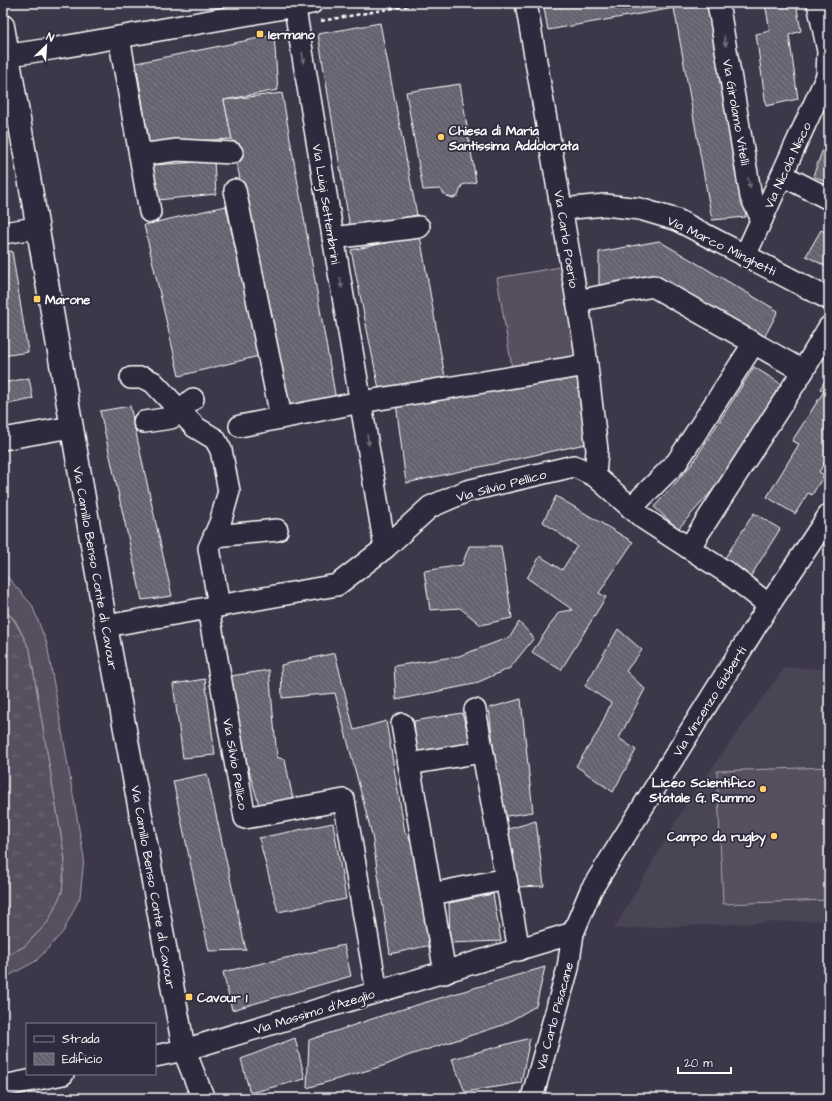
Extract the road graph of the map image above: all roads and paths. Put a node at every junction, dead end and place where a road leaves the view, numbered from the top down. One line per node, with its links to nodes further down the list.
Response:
1 (526, 3): 14 (street, Via Carlo Poerio)
2 (718, 3): 16 (street, Via Girolamo Vitelli, one-way to 16)
3 (300, 4): 6 (street); 20 (street, Via Luigi Settembrini, one-way to 20)
4 (823, 9): 8 (street, Via Nicola Nisco)
5 (3, 26): 7 (main road, Via Camillo Benso Conte di Cavour)
6 (119, 37): 7 (street); 10 (street)
7 (6, 56): 18 (main road, Via Camillo Benso Conte di Cavour)
8 (826, 88): 11 (street, Via Nicola Nisco)
9 (232, 153): 10 (street)
10 (140, 155): 15 (street)
11 (782, 175): 13 (street); 16 (street, Via Nicola Nisco)
12 (236, 190): 31 (street)
13 (829, 199)
14 (562, 209): 21 (street, Via Marco Minghetti); 23 (street, Via Carlo Poerio)
15 (150, 212)
16 (762, 219): 21 (street, Via Nicola Nisco)
17 (419, 227): 20 (street)
18 (36, 228): 19 (street); 34 (main road, Via Camillo Benso Conte di Cavour)
19 (3, 233)
20 (333, 238): 29 (street, Via Luigi Settembrini, one-way to 29)
21 (745, 256): 22 (street, Via Marco Minghetti)
22 (829, 299)
23 (577, 301): 25 (street); 26 (street, Via Carlo Poerio)
24 (829, 327): 27 (street)
25 (754, 343): 27 (street); 37 (street)
26 (587, 365): 29 (street); 36 (street, Via Carlo Poerio)
27 (803, 371): 42 (street)
28 (131, 378): 30 (street, Via Silvio Pellico)
29 (361, 402): 31 (street); 41 (street, Via Luigi Settembrini, one-way to 41)
30 (186, 404): 32 (street); 40 (street, Via Silvio Pellico)
31 (281, 418): 33 (street)
32 (144, 422)
33 (240, 426)
34 (71, 427): 35 (street); 45 (main road, Via Camillo Benso Conte di Cavour)
35 (3, 440)
36 (596, 476): 37 (street, Via Silvio Pellico); 41 (street, Via Silvio Pellico)
37 (631, 508): 42 (street, Via Silvio Pellico)
38 (829, 515): 43 (street, Via Vincenzo Gioberti)
39 (276, 530): 40 (street)
40 (215, 536): 44 (street, Via Silvio Pellico)
41 (385, 548): 44 (street, Via Silvio Pellico)
42 (689, 548): 43 (street, Via Silvio Pellico)
43 (769, 605): 52 (street, Via Vincenzo Gioberti)
44 (214, 607): 45 (street, Via Silvio Pellico); 55 (street, Via Silvio Pellico)
45 (106, 626): 56 (main road, Via Camillo Benso Conte di Cavour)
46 (475, 710): 48 (street)
47 (402, 724): 49 (street)
48 (482, 752): 49 (street); 50 (street)
49 (409, 764): 51 (street)
50 (506, 879): 51 (street); 53 (street)
51 (432, 894): 54 (street)
52 (573, 933): 53 (street, Via Massimo d'Azeglio); 61 (street, Via Carlo Pisacane)
53 (519, 950): 54 (street, Via Massimo d'Azeglio)
54 (445, 973): 55 (street, Via Massimo d'Azeglio)
55 (377, 992): 56 (street, Via Massimo d'Azeglio)
56 (184, 1050): 57 (street); 60 (main road, Via Camillo Benso Conte di Cavour)
57 (156, 1056)
58 (58, 1075): 59 (street)
59 (3, 1086)
60 (203, 1098)
61 (532, 1098)

